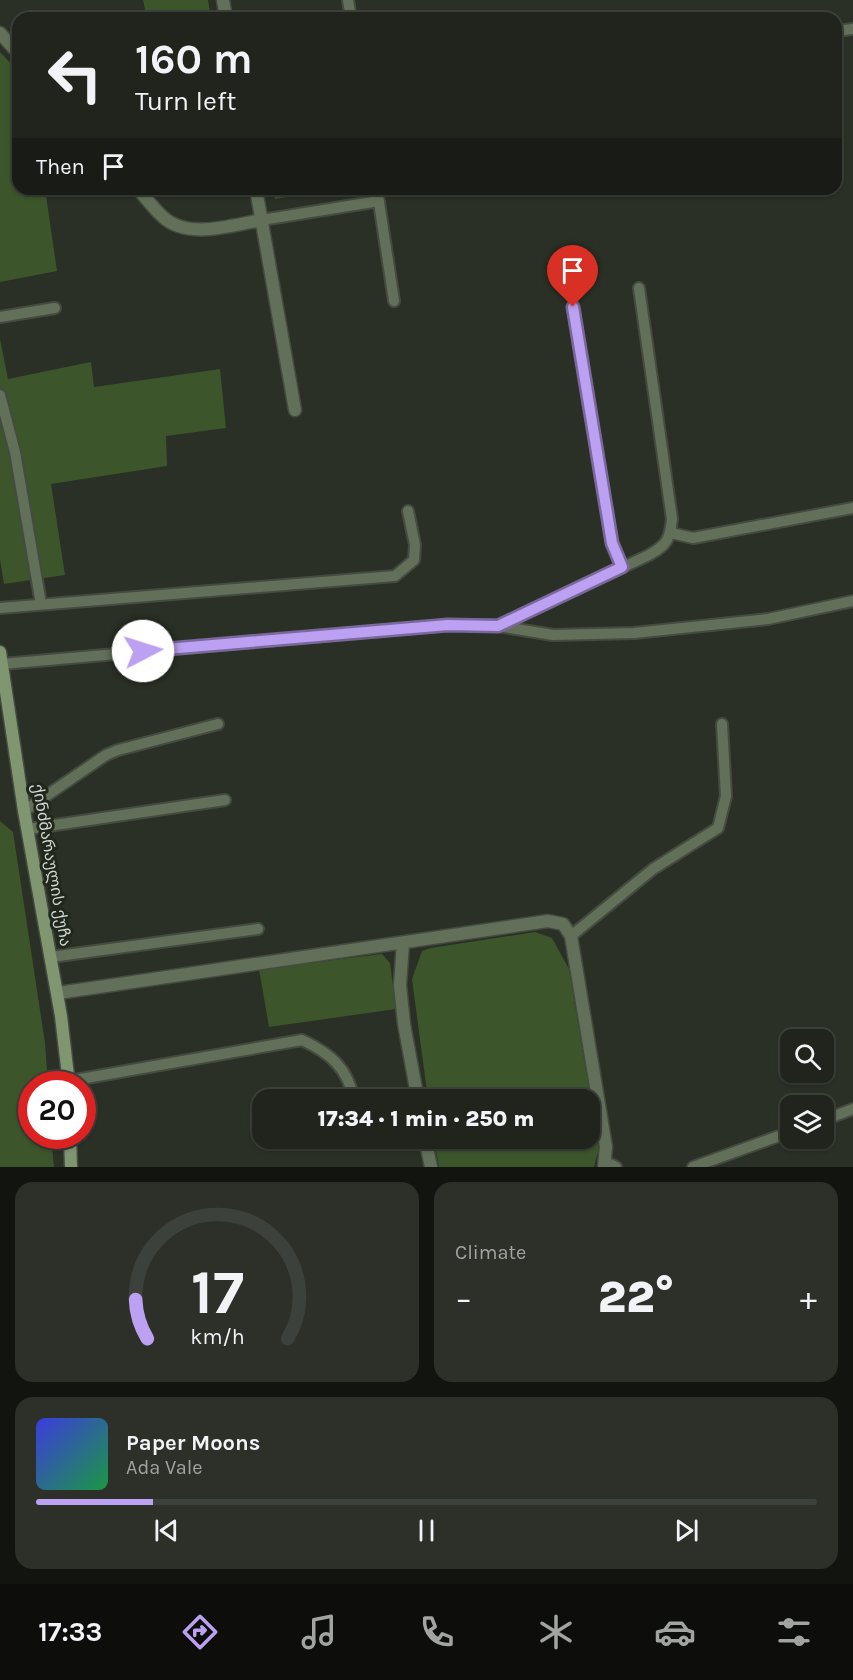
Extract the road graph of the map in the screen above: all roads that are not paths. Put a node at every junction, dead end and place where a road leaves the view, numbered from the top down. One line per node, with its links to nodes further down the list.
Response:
1 (0, 33): 2 (street)
2 (12, 46)
3 (143, 195): 7 (street)
4 (257, 195): 7 (street)
5 (378, 195): 6 (lane)
6 (379, 201): 7 (lane); 9 (lane)
7 (262, 220): 14 (street)
8 (639, 288): 17 (lane)
9 (394, 301)
10 (573, 307): 18 (lane)
11 (56, 308): 12 (lane)
12 (0, 317)
13 (0, 394): 20 (lane)
14 (295, 410)
15 (853, 508): 17 (lane)
16 (408, 511): 20 (lane)
17 (671, 533): 18 (lane)
18 (622, 567): 23 (lane)
19 (852, 602): 22 (lane); 23 (lane)
20 (41, 604): 21 (lane)
21 (0, 608)
22 (853, 613)
23 (498, 626): 24 (lane)
24 (1, 658): 28 (main road, ქინძმარაულის ქუჩა)
25 (218, 724): 28 (lane)
26 (722, 724): 31 (lane)
27 (225, 800): 29 (lane)
28 (24, 811): 29 (main road, ქინძმარაულის ქუჩა)
29 (28, 829): 33 (main road, ქინძმარაულის ქუჩა)
30 (258, 929): 33 (lane)
31 (571, 936): 32 (street); 44 (street)
32 (403, 943): 34 (street); 38 (street)
33 (51, 957): 34 (main road, ქინძმარაულის ქუჩა)
34 (58, 993): 35 (main road, ქინძმარაულის ქუჩა)
35 (68, 1071)
36 (96, 1078): 37 (lane)
37 (351, 1089)
38 (416, 1089)
39 (853, 1109): 40 (lane)
40 (834, 1116)
41 (780, 1136): 45 (lane)
42 (70, 1149): 46 (main road)
43 (427, 1149): 47 (street)
44 (608, 1166)
45 (698, 1166)
46 (71, 1167)
47 (431, 1167)

